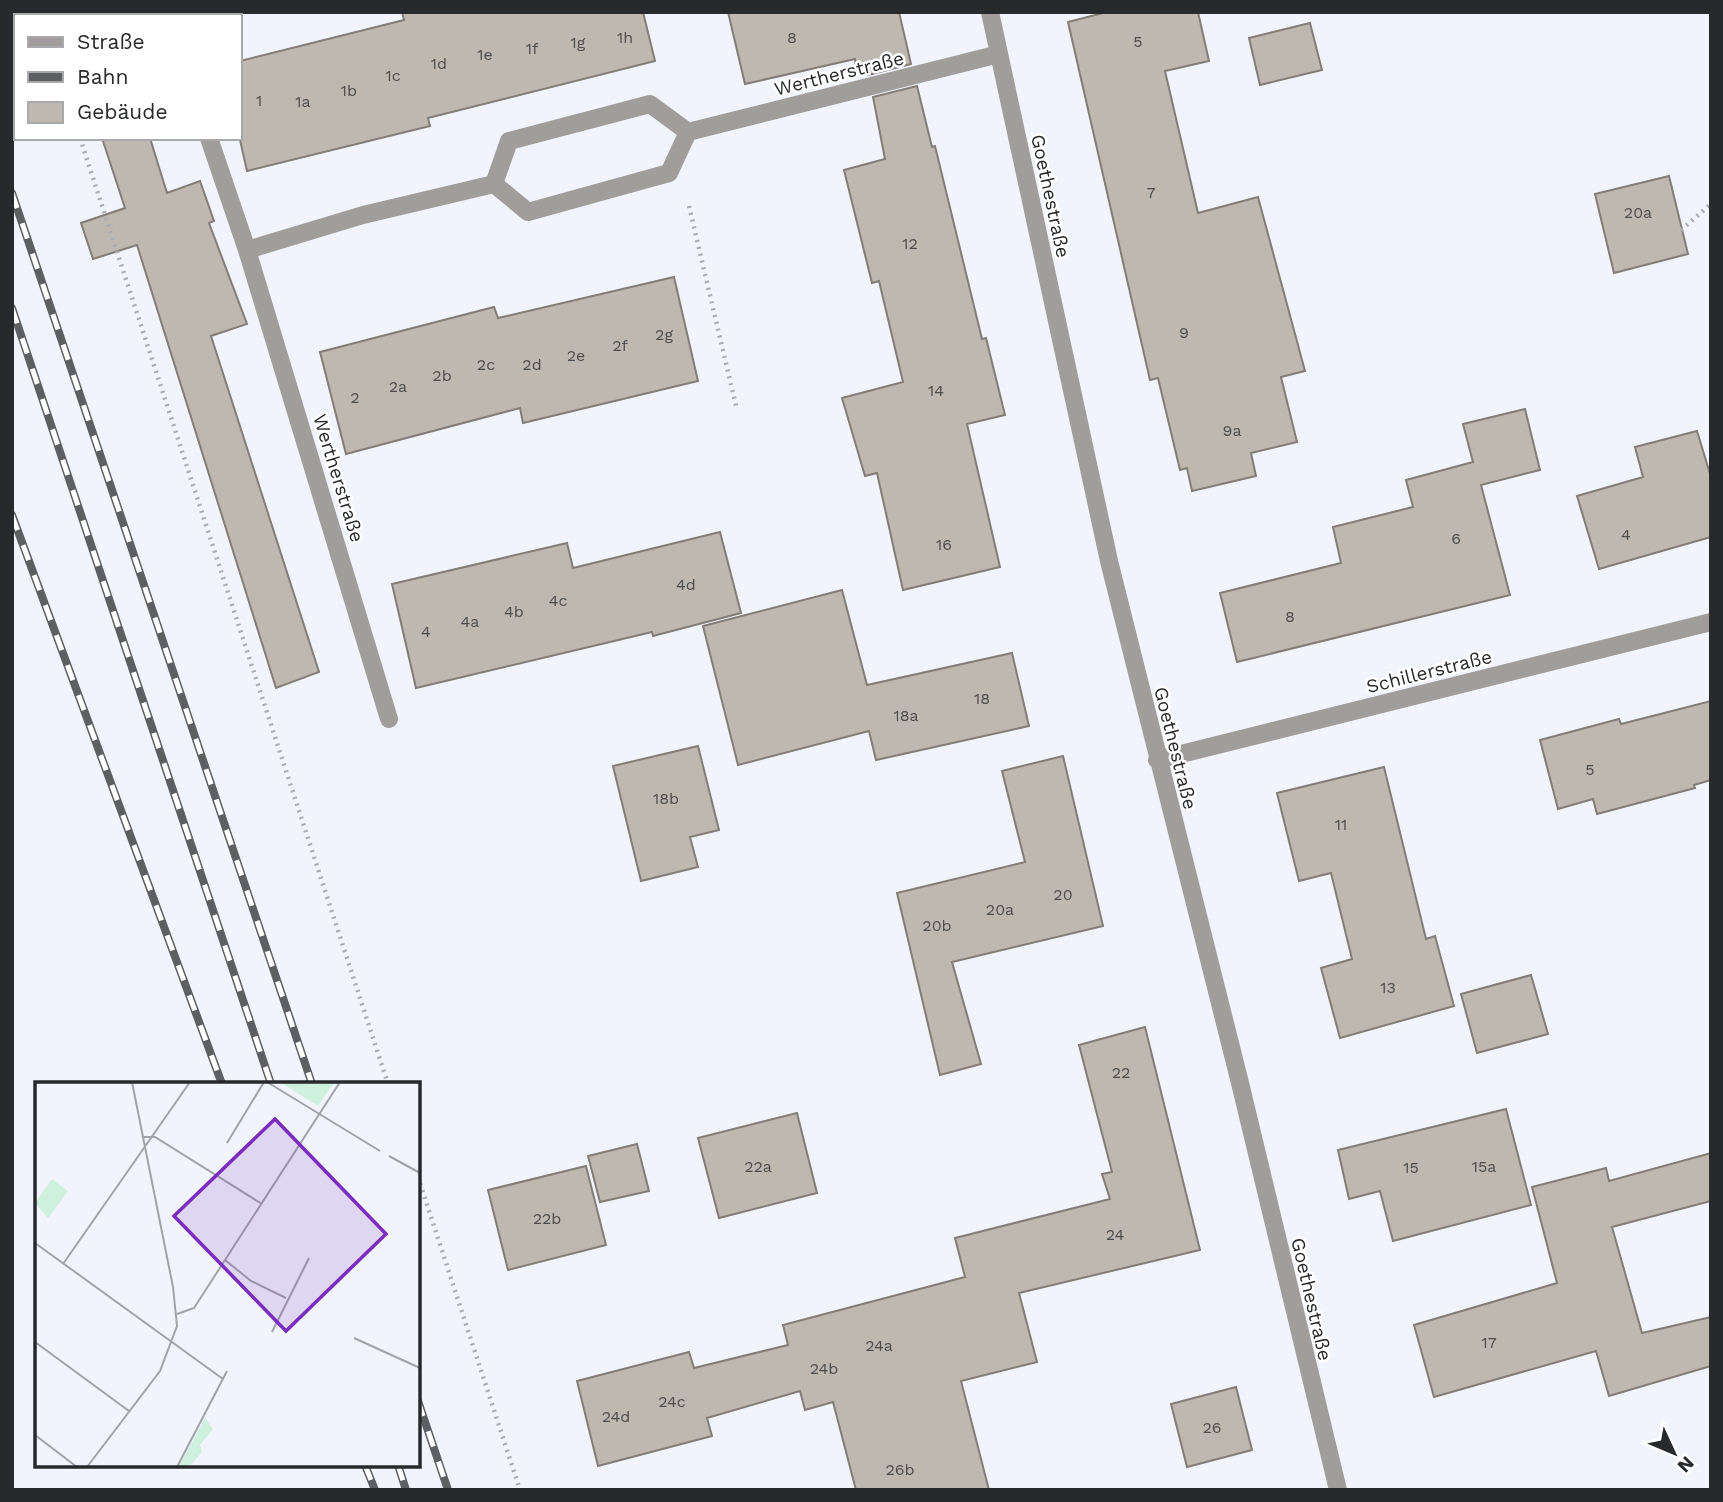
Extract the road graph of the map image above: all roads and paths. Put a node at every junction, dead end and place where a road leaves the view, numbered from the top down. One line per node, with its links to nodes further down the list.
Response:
1 (990, 12): 2 (street, Goethestraße)
2 (999, 54): 3 (street, Wertherstraße); 14 (street, Goethestraße)
3 (688, 132): 6 (street); 6 (street)
4 (81, 140): 15 (path)
5 (210, 140): 10 (street, Wertherstraße)
6 (494, 184): 10 (street)
7 (687, 197): 11 (path)
8 (1711, 204): 9 (path)
9 (1681, 230)
10 (247, 250): 13 (street, Wertherstraße)
11 (737, 411)
12 (1711, 622): 14 (street, Schillerstraße)
13 (389, 719)
14 (1157, 760): 18 (street, Goethestraße)
15 (387, 1082)
16 (420, 1183): 17 (path)
17 (520, 1490)
18 (1338, 1490)

